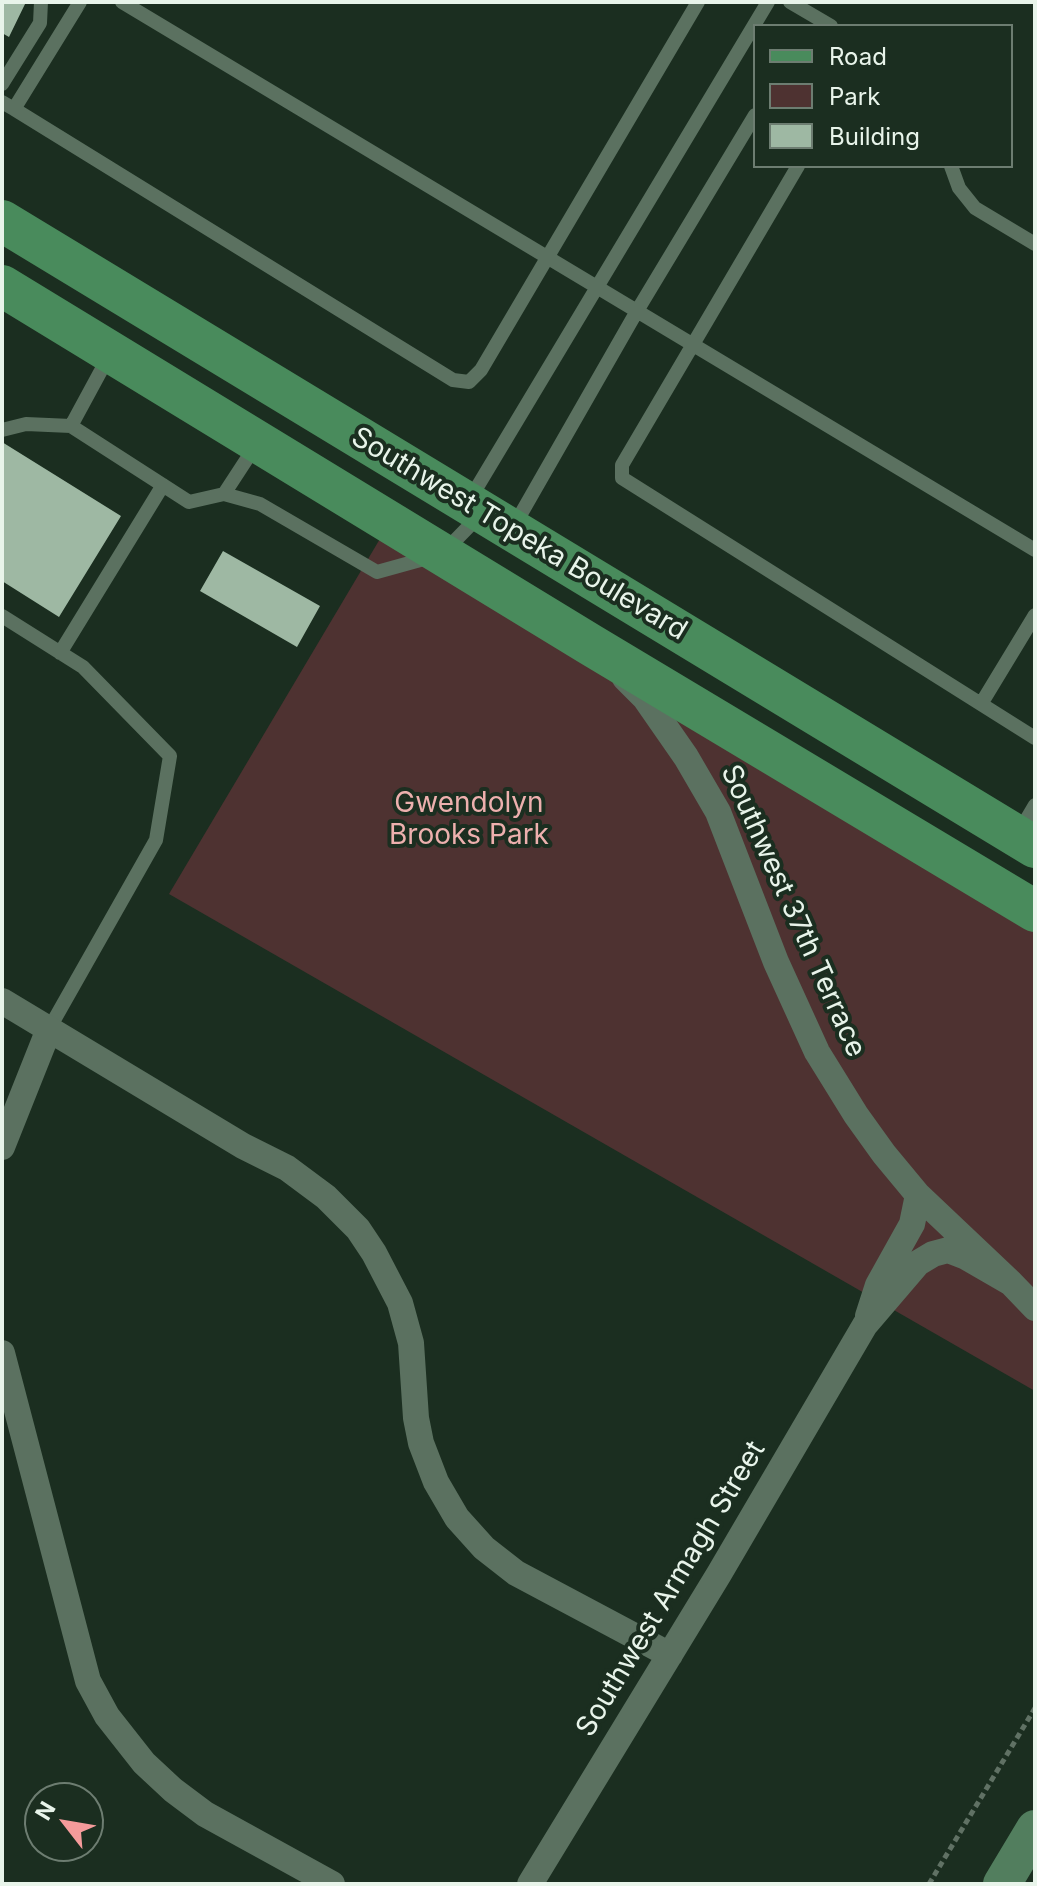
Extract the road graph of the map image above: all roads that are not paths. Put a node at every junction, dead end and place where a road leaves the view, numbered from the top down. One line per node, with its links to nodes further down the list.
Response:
1 (41, 2): 10 (lane)
2 (80, 2): 11 (lane)
3 (122, 2): 17 (lane)
4 (698, 2): 17 (lane)
5 (768, 2): 8 (lane)
6 (790, 2): 7 (lane)
7 (812, 21)
8 (755, 24)
9 (753, 27): 19 (lane)
10 (2, 84)
11 (8, 105): 17 (lane)
12 (753, 118): 20 (lane)
13 (797, 168): 21 (lane)
14 (952, 168): 16 (lane)
15 (2, 221): 28 (main road, Southwest Topeka Boulevard)
16 (1035, 244)
17 (547, 256): 19 (lane)
18 (2, 286): 22 (main road, Southwest Topeka Boulevard)
19 (597, 287): 20 (lane); 28 (lane)
20 (637, 311): 21 (lane); 28 (lane)
21 (694, 345): 29 (lane); 35 (lane)
22 (111, 352): 23 (lane); 25 (main road, Southwest Topeka Boulevard)
23 (71, 426): 24 (lane); 26 (lane)
24 (2, 430)
25 (259, 441): 27 (lane); 30 (main road, Southwest Topeka Boulevard)
26 (163, 485): 27 (lane); 34 (lane)
27 (224, 494): 30 (lane)
28 (487, 515): 30 (lane); 37 (main road, Southwest Topeka Boulevard)
29 (1035, 550)
30 (442, 554): 33 (main road, Southwest Topeka Boulevard)
31 (1035, 615): 35 (lane)
32 (2, 616): 34 (lane)
33 (591, 645): 38 (main road, Southwest Topeka Boulevard); 42 (street, Southwest 37th Terrace)
34 (60, 653): 40 (lane)
35 (981, 704): 36 (lane)
36 (1035, 738)
37 (1029, 829)
38 (1035, 911)
39 (2, 1001): 40 (street)
40 (49, 1029): 41 (street); 47 (street)
41 (2, 1147)
42 (918, 1195): 43 (street, Southwest 37th Terrace); 45 (street, Southwest Armagh Street)
43 (1011, 1283): 44 (street, Southwest 37th Terrace); 45 (street, Southwest Armagh Street)
44 (1035, 1308)
45 (865, 1325): 47 (street, Southwest Armagh Street)
46 (2, 1353): 49 (street)
47 (670, 1655): 50 (street, Southwest Armagh Street)
48 (1035, 1829): 51 (main road)
49 (332, 1884)
50 (530, 1884)
51 (1002, 1884)

